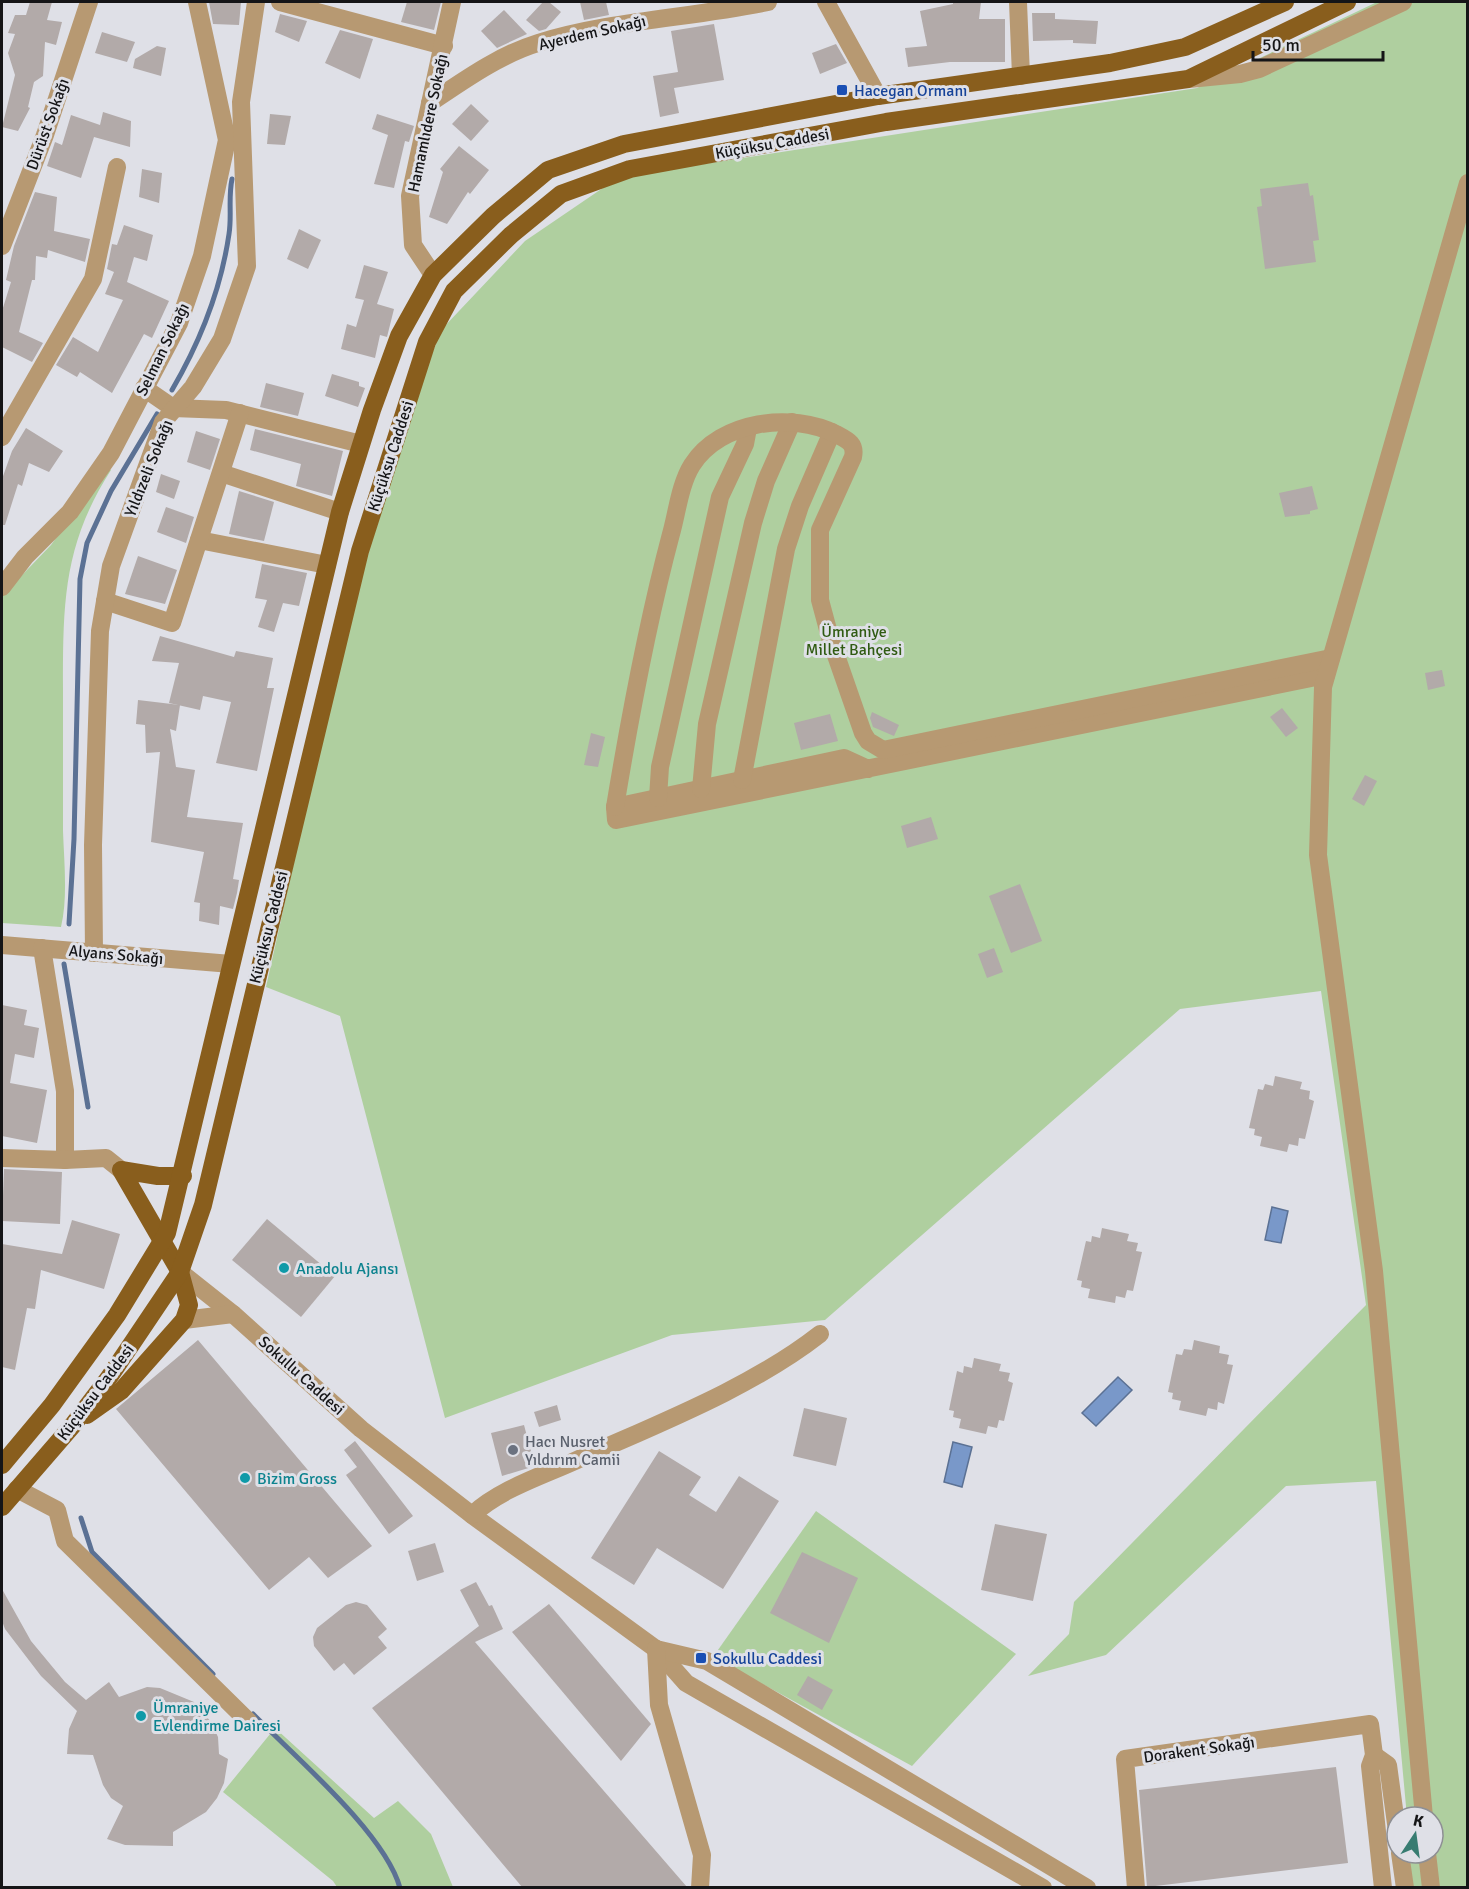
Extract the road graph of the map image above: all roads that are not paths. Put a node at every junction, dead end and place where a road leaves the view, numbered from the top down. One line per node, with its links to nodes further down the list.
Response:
1 (89, 2): 20 (street, Dürüst Sokağı)
2 (197, 2): 22 (street, Selman Sokağı)
3 (256, 2): 23 (street, Yıldızeli Sokağı)
4 (280, 2): 12 (street)
5 (452, 2): 12 (street, Hamamlıdere Sokağı)
6 (768, 2): 16 (street, Ayerdem Sokağı)
7 (826, 2): 15 (street)
8 (1018, 2): 13 (street)
9 (1285, 2): 13 (main road, Küçüksu Caddesi)
10 (1347, 2): 14 (main road, Küçüksu Caddesi)
11 (1403, 2): 14 (street)
12 (444, 46): 16 (street, Hamamlıdere Sokağı)
13 (1021, 76): 15 (main road, Küçüksu Caddesi)
14 (1188, 79): 17 (main road, Küçüksu Caddesi)
15 (878, 96): 17 (main road); 21 (main road, Küçüksu Caddesi)
16 (430, 103): 21 (street, Hamamlıdere Sokağı)
17 (886, 122): 46 (main road, Küçüksu Caddesi)
18 (117, 167): 28 (street)
19 (1467, 183): 36 (street)
20 (2, 246)
21 (433, 275): 29 (main road, Küçüksu Caddesi)
22 (144, 388): 23 (street); 34 (street, Selman Sokağı)
23 (173, 408): 24 (street); 35 (street, Yıldızeli Sokağı)
24 (240, 413): 29 (street); 30 (street)
25 (792, 422): 26 (street); 27 (street); 39 (street)
26 (748, 428): 40 (street); 41 (street)
27 (832, 432): 36 (street); 38 (street)
28 (2, 437)
29 (361, 444): 31 (main road, Küçüksu Caddesi)
30 (221, 473): 31 (street); 32 (street)
31 (340, 512): 33 (main road, Küçüksu Caddesi)
32 (199, 540): 33 (street); 35 (street)
33 (327, 565): 45 (main road, Küçüksu Caddesi)
34 (2, 587)
35 (105, 602): 44 (street, Yıldızeli Sokağı)
36 (1329, 667): 37 (street); 68 (street)
37 (868, 769): 38 (street); 41 (street)
38 (742, 780): 39 (street)
39 (701, 789): 40 (street)
40 (658, 798): 41 (street)
41 (615, 807)
42 (2, 945): 43 (street, Alyans Sokağı)
43 (42, 948): 44 (street, Alyans Sokağı); 48 (street)
44 (94, 953): 45 (street, Alyans Sokağı)
45 (231, 964): 46 (main road); 50 (main road, Küçüksu Caddesi)
46 (257, 970): 53 (main road, Küçüksu Caddesi)
47 (2, 1158): 48 (street)
48 (65, 1160): 49 (street)
49 (121, 1170): 50 (main road); 51 (main road)
50 (183, 1176): 51 (main road, Küçüksu Caddesi)
51 (163, 1243): 52 (main road, Küçüksu Caddesi); 53 (main road)
52 (153, 1260): 53 (main road); 58 (main road, Küçüksu Caddesi)
53 (180, 1272): 54 (street, Sokullu Caddesi); 55 (main road); 57 (main road, Küçüksu Caddesi)
54 (233, 1314): 55 (street); 61 (street, Sokullu Caddesi)
55 (184, 1320): 57 (main road)
56 (820, 1334): 61 (street)
57 (73, 1425): 59 (main road, Küçüksu Caddesi)
58 (2, 1465)
59 (17, 1489): 60 (main road, Küçüksu Caddesi); 63 (street)
60 (2, 1507)
61 (472, 1515): 62 (street, Sokullu Caddesi)
62 (656, 1649): 65 (street, Sokullu Caddesi); 66 (street, Sokullu Caddesi); 71 (street)
63 (249, 1722)
64 (1374, 1755): 67 (street, Dorakent Sokağı); 74 (street, Dorakent Sokağı); 75 (street, Dorakent Sokağı)
65 (902, 1778): 66 (street); 73 (street, Sokullu Caddesi)
66 (887, 1797): 72 (street, Sokullu Caddesi)
67 (1393, 1805)
68 (1423, 1805)
69 (1402, 1865): 76 (street)
70 (1428, 1865): 77 (street)
71 (700, 1887)
72 (1043, 1887)
73 (1087, 1887)
74 (1136, 1887)
75 (1383, 1887)
76 (1405, 1887)
77 (1431, 1887)

